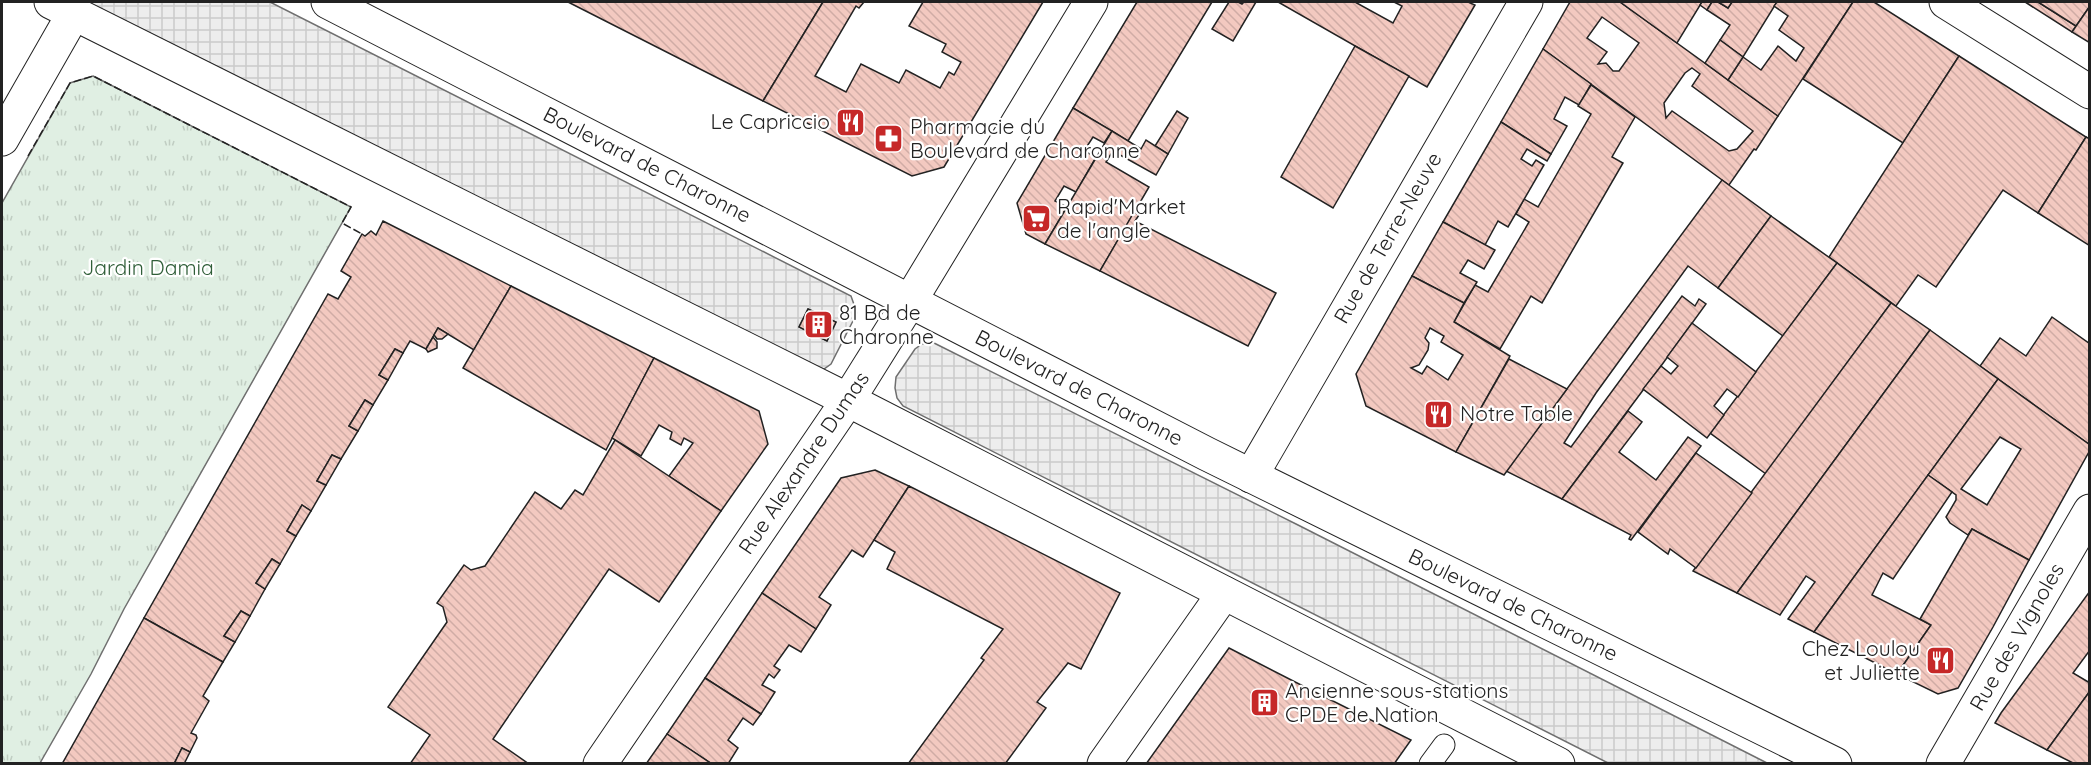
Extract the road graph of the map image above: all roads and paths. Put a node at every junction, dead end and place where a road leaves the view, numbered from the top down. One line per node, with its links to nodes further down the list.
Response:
1 (328, 2): 8 (main road, Boulevard de Charonne)
2 (1091, 2): 8 (main road, Rue Alexandre Dumas)
3 (1526, 2): 10 (main road, Rue de Terre-Neuve)
4 (1946, 2): 6 (main road)
5 (62, 7): 7 (main road); 9 (main road)
6 (2090, 92)
7 (2, 139)
8 (910, 301): 9 (main road, Rue Alexandre Dumas); 10 (main road, Boulevard de Charonne)
9 (848, 400): 12 (main road); 14 (main road, Rue Alexandre Dumas)
10 (1251, 476): 18 (main road, Boulevard de Charonne)
11 (2090, 511): 19 (main road, Rue des Vignoles)
12 (1224, 593): 15 (main road); 17 (main road)
13 (1444, 745): 16 (lane)
14 (600, 764)
15 (1104, 764)
16 (1430, 764)
17 (1558, 764)
18 (1835, 764)
19 (1943, 764)

